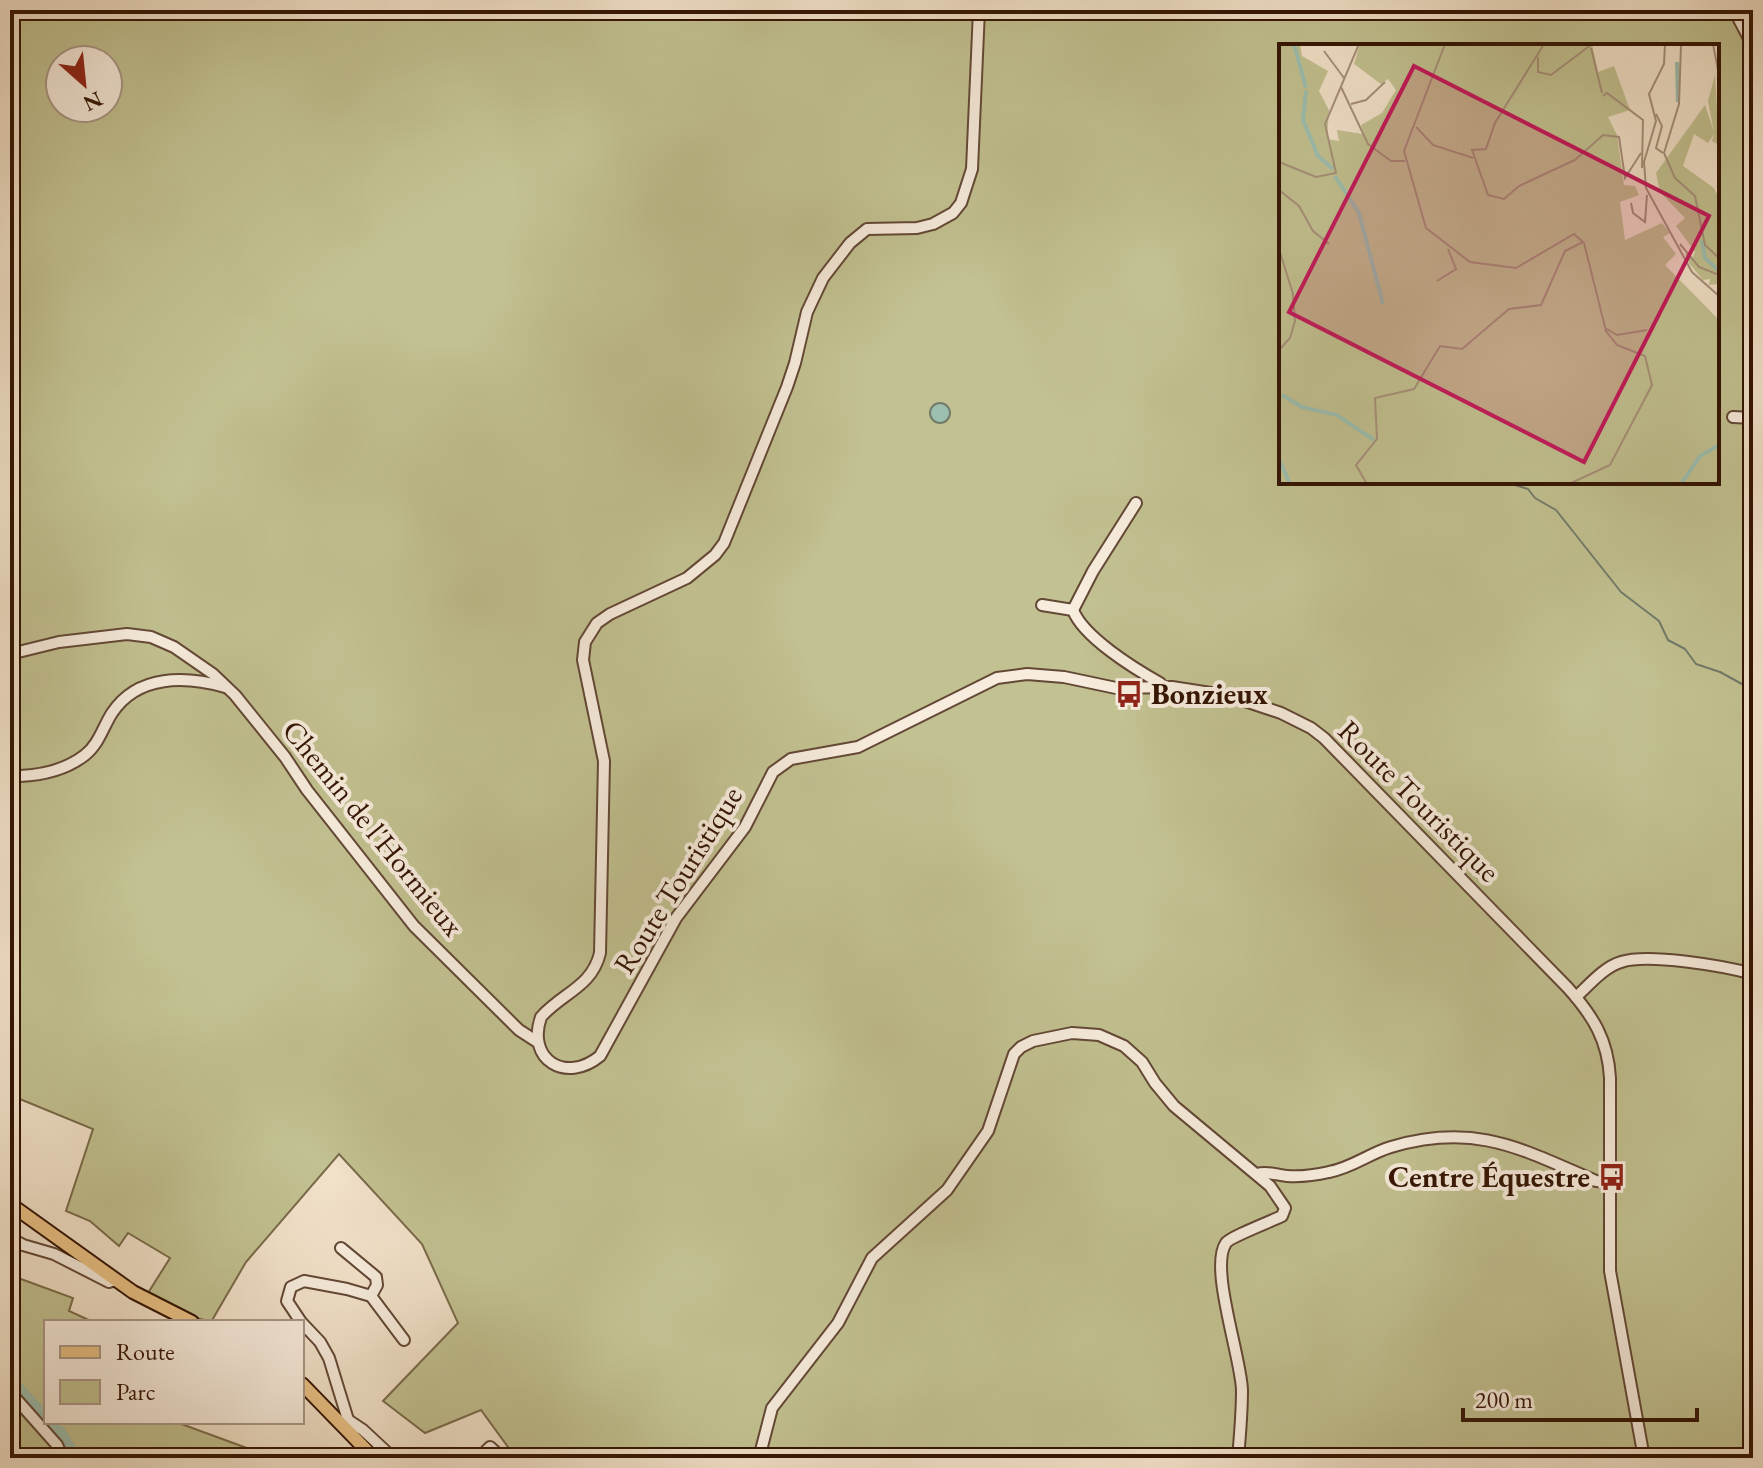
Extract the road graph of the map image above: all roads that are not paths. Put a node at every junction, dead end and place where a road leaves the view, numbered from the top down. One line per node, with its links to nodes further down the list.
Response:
1 (979, 10): 15 (street, Route Touristique)
2 (1734, 10): 3 (street)
3 (1753, 46)
4 (1733, 417): 5 (street)
5 (1753, 418)
6 (1136, 503): 8 (street)
7 (1042, 605): 8 (street)
8 (1073, 610): 11 (street)
9 (10, 654): 10 (street, Chemin de l'Hormieux)
10 (227, 688): 12 (street); 15 (street, Chemin de l'Hormieux)
11 (1163, 688): 14 (street, Route Touristique); 15 (street, Route Touristique)
12 (20, 776)
13 (1753, 974): 14 (street)
14 (1576, 997): 17 (street, Route Touristique)
15 (536, 1041)
16 (1257, 1174): 17 (street); 35 (street); 36 (street)
17 (1608, 1182): 37 (street, Route Touristique)
18 (10, 1204): 21 (main road)
19 (10, 1238): 21 (street)
20 (341, 1248): 22 (street)
21 (116, 1280): 23 (main road)
22 (371, 1296): 24 (street); 26 (street)
23 (188, 1320)
24 (299, 1320)
25 (304, 1326): 29 (street)
26 (404, 1340)
27 (304, 1386): 29 (main road)
28 (10, 1392): 30 (street)
29 (345, 1422): 31 (main road); 32 (street)
30 (63, 1458)
31 (374, 1458)
32 (393, 1458)
33 (486, 1458): 34 (street)
34 (502, 1458)
35 (759, 1458)
36 (1238, 1458)
37 (1644, 1458)

